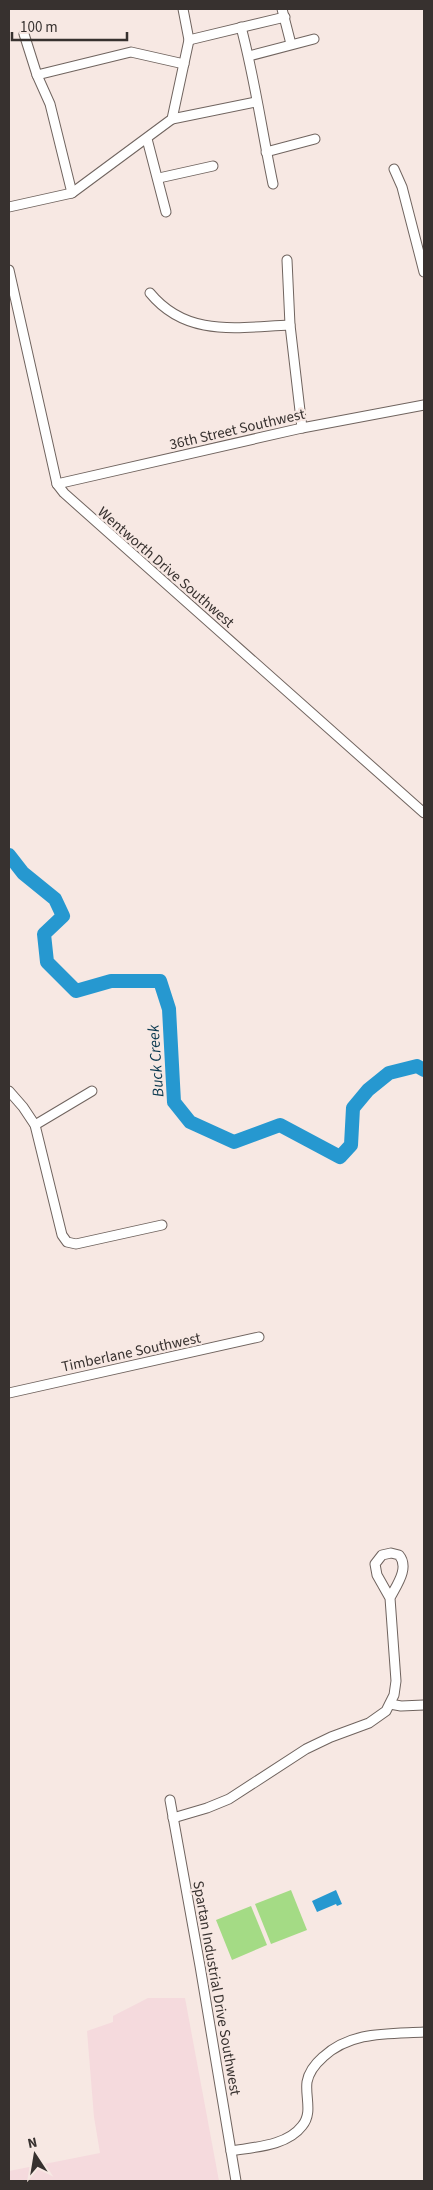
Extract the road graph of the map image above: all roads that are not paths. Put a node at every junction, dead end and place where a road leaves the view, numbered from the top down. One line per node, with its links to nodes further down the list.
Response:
1 (183, 9): 6 (street)
2 (283, 13): 3 (street); 7 (street)
3 (241, 28): 6 (street); 8 (street)
4 (24, 34): 10 (street)
5 (314, 39): 7 (street)
6 (189, 40): 9 (street)
7 (291, 44): 8 (street)
8 (249, 56): 11 (street)
9 (184, 64): 10 (street); 12 (street)
10 (37, 75): 20 (street)
11 (256, 102): 12 (street); 15 (street)
12 (172, 119): 13 (street)
13 (148, 139): 18 (street); 20 (street)
14 (315, 139): 15 (street)
15 (266, 152): 19 (street)
16 (213, 166): 18 (street)
17 (394, 169): 25 (street)
18 (159, 178): 22 (street)
19 (273, 184)
20 (72, 194): 21 (street)
21 (9, 207)
22 (166, 212)
23 (287, 260): 27 (street)
24 (9, 270): 30 (street, Wentworth Drive Southwest)
25 (424, 272)
26 (150, 293): 27 (street)
27 (290, 325): 29 (street)
28 (424, 406): 29 (street, 36th Street Southwest)
29 (302, 428): 30 (street, 36th Street Southwest)
30 (57, 484): 31 (street, Wentworth Drive Southwest)
31 (424, 813)
32 (9, 1091): 34 (street)
33 (92, 1091): 34 (street)
34 (34, 1125): 35 (street)
35 (162, 1225)
36 (259, 1337): 37 (street, Timberlane Southwest)
37 (9, 1393)
38 (390, 1598): 38 (street); 39 (street)
39 (390, 1704): 40 (street); 42 (street)
40 (424, 1706)
41 (170, 1800): 42 (street, Spartan Industrial Drive Southwest)
42 (173, 1818): 44 (street, Spartan Industrial Drive Southwest)
43 (424, 2032): 44 (street)
44 (231, 2151): 45 (street, Spartan Industrial Drive Southwest)
45 (236, 2181)

